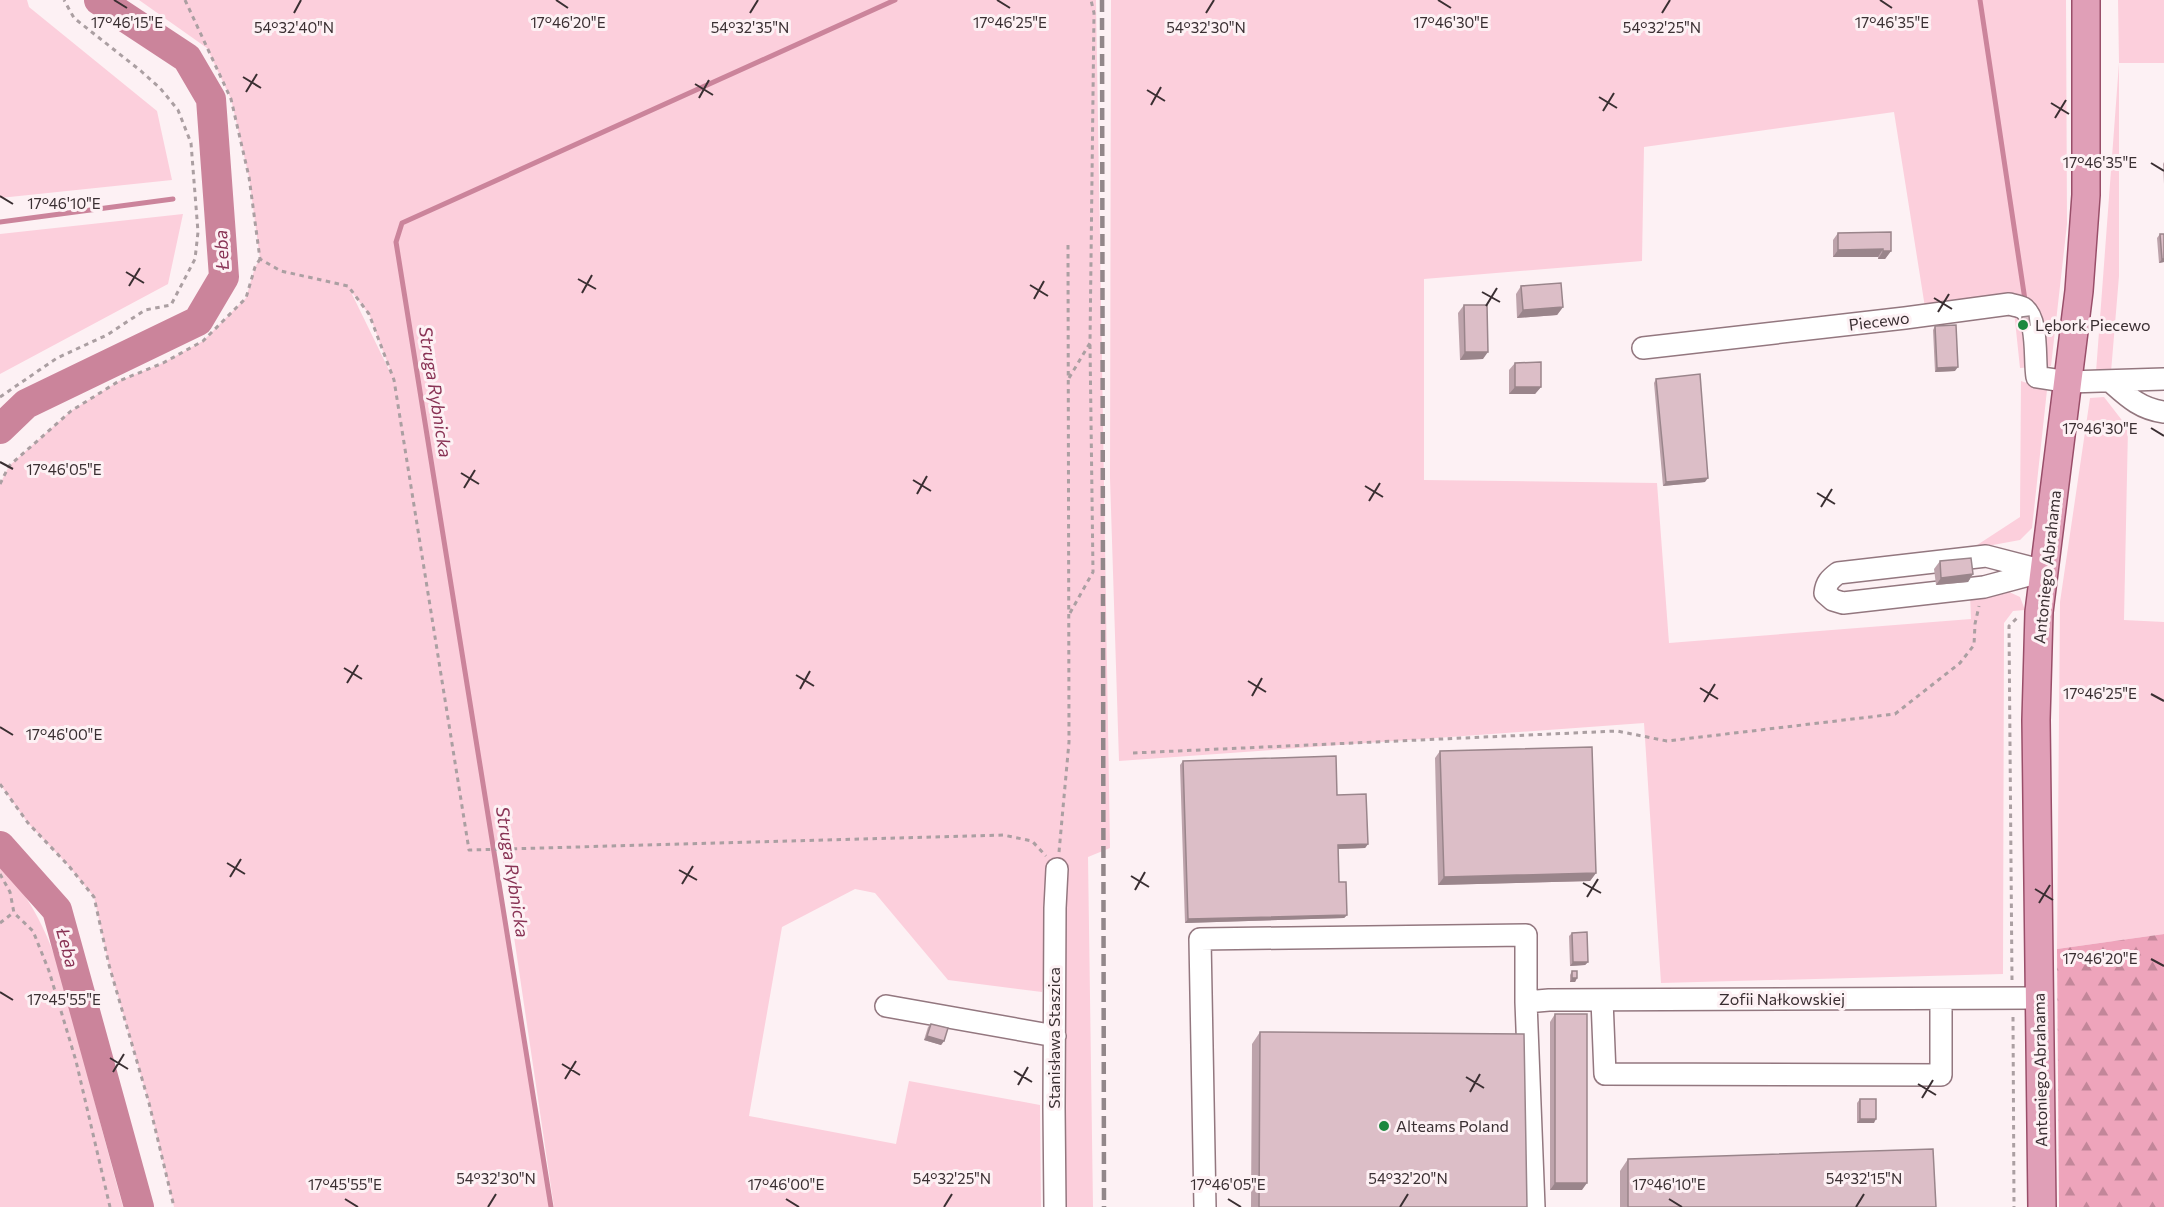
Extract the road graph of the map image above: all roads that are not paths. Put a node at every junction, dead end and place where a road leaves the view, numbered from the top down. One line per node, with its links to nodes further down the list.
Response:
1 (2086, 0): 5 (main road, Antoniego Abrahama)
2 (1643, 348): 5 (street, Piecewo)
3 (2164, 380): 4 (street, Piecewo)
4 (2110, 381): 5 (street, Piecewo); 6 (street)
5 (2069, 382): 7 (main road, Antoniego Abrahama)
6 (2164, 412)
7 (2044, 571): 7 (street); 9 (main road, Antoniego Abrahama)
8 (1057, 869): 14 (street, Stanisława Staszica)
9 (2026, 998): 10 (street, Zofii Nałkowskiej); 18 (main road, Antoniego Abrahama)
10 (1941, 999): 11 (street, Zofii Nałkowskiej); 11 (street)
11 (1602, 1000): 12 (street, Zofii Nałkowskiej)
12 (1526, 1002): 16 (street); 17 (street)
13 (886, 1006): 14 (street)
14 (1055, 1036): 15 (street, Stanisława Staszica)
15 (1055, 1207)
16 (1205, 1207)
17 (1534, 1207)
18 (2042, 1207)

